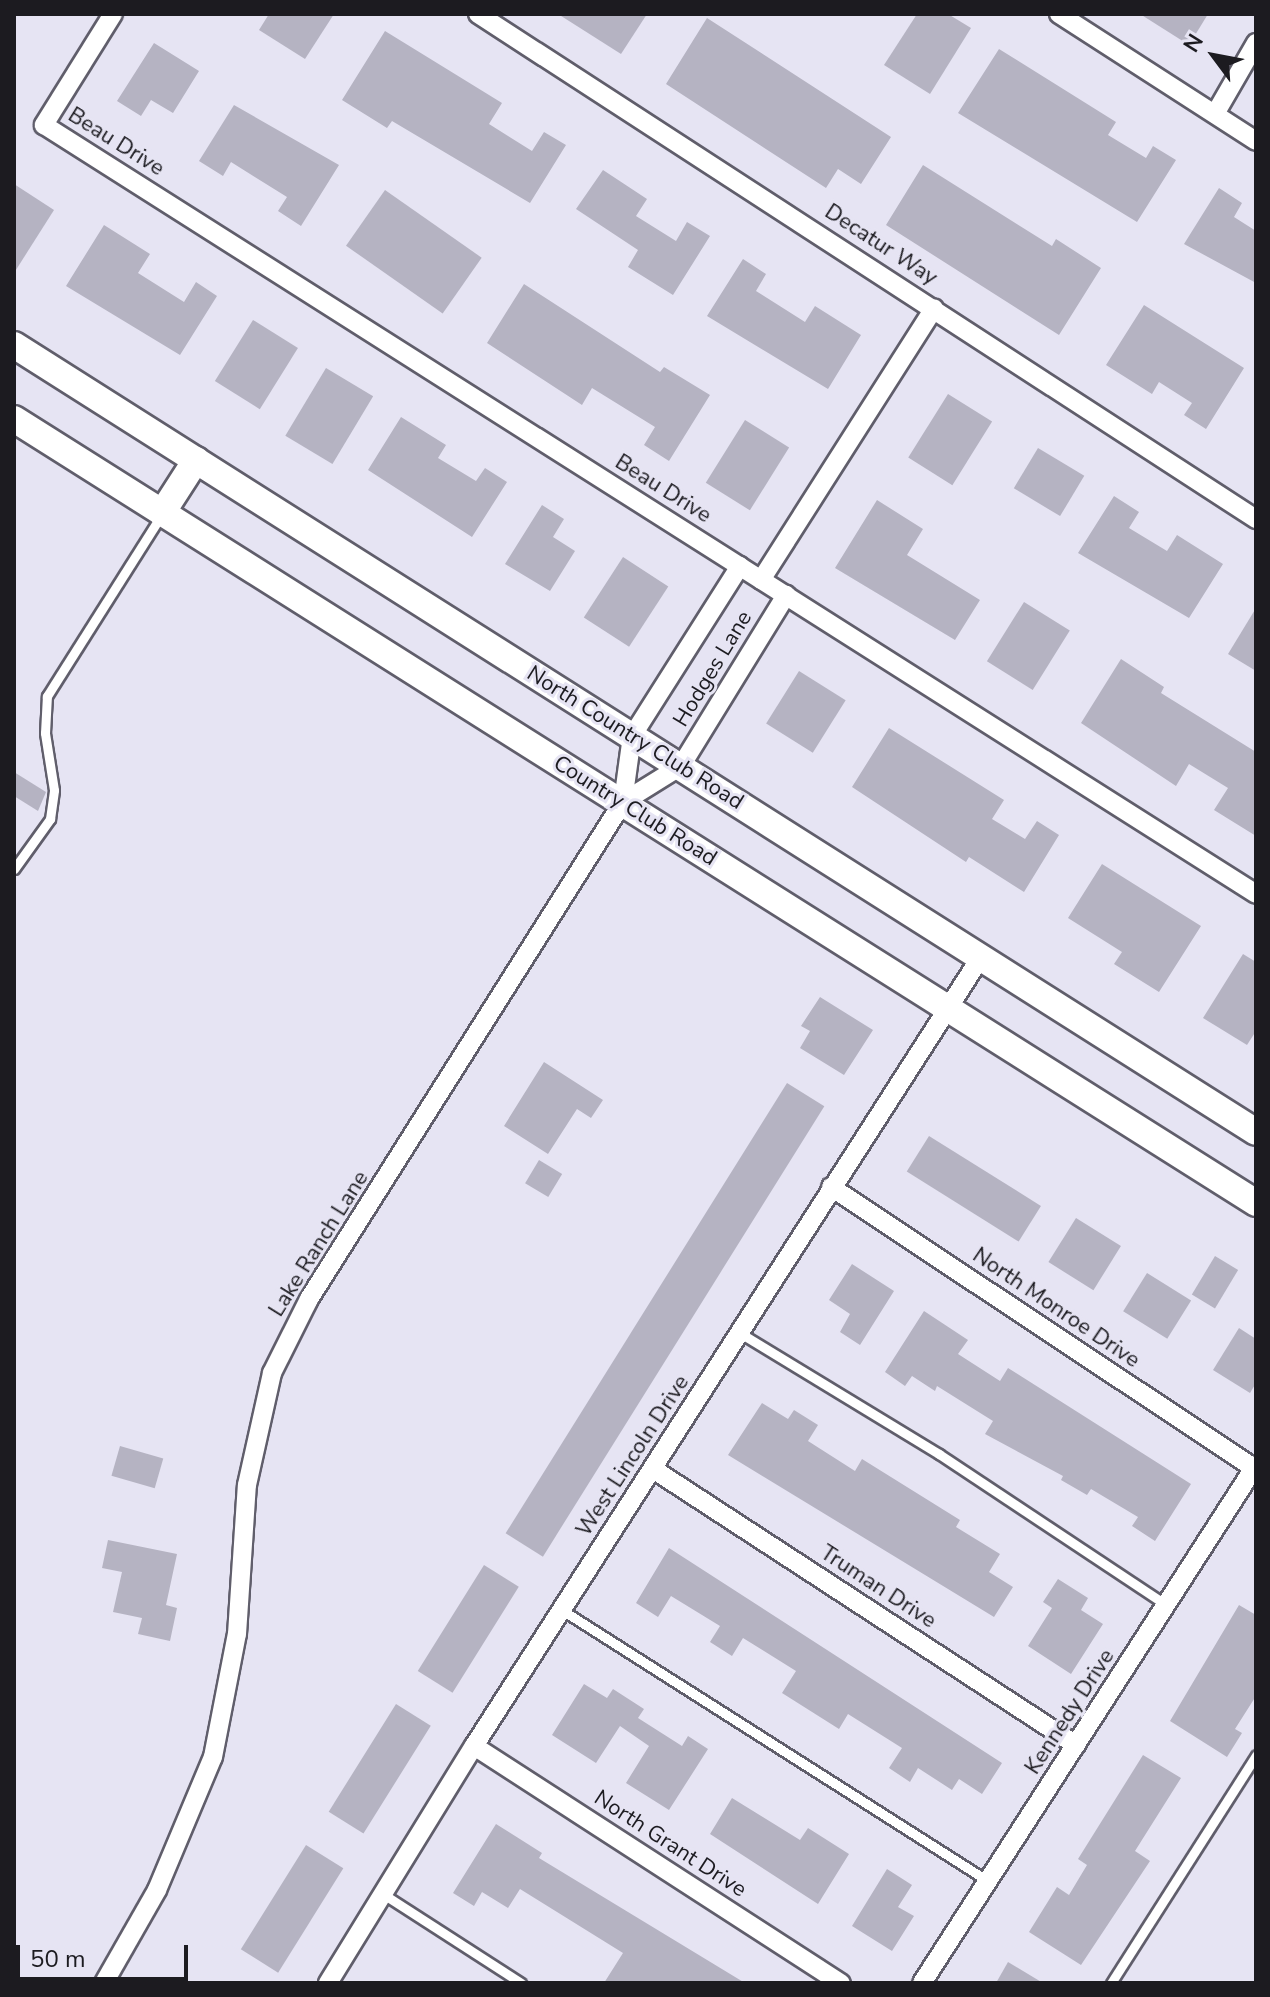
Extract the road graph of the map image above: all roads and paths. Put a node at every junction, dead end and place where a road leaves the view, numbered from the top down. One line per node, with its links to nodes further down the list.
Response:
1 (113, 14): 13 (street, Beau Drive)
2 (478, 14): 7 (street, Decatur Way)
3 (1059, 14): 5 (street)
4 (1256, 43): 5 (street)
5 (1215, 114): 6 (street)
6 (1256, 141)
7 (934, 308): 12 (street, Decatur Way); 14 (street)
8 (14, 345): 10 (main road, North Country Club Road)
9 (14, 419): 11 (main road, Country Club Road)
10 (196, 460): 11 (main road); 16 (main road, North Country Club Road)
11 (162, 513): 18 (main road, Country Club Road); 19 (lane)
12 (1256, 519)
13 (740, 566): 14 (street, Beau Drive); 16 (street, Hodges Lane)
14 (761, 580): 15 (street, Beau Drive)
15 (786, 595): 17 (street, Hodges Lane); 20 (street, Beau Drive)
16 (632, 736): 17 (main road, North Country Club Road); 18 (street, Hodges Lane)
17 (681, 766): 18 (street, Hodges Lane); 21 (main road, North Country Club Road)
18 (623, 802): 22 (main road, Country Club Road); 36 (street, Lake Ranch Lane)
19 (14, 869)
20 (1256, 894)
21 (981, 957): 22 (street, West Lincoln Drive); 23 (main road, North Country Club Road)
22 (946, 1009): 24 (street, West Lincoln Drive); 25 (main road, Country Club Road)
23 (1256, 1132)
24 (831, 1187): 26 (street, West Lincoln Drive); 27 (street, North Monroe Drive)
25 (1256, 1203)
26 (740, 1333): 28 (street, West Lincoln Drive); 29 (lane)
27 (1255, 1467): 29 (street, Kennedy Drive)
28 (653, 1469): 30 (street, West Lincoln Drive); 31 (street, Truman Drive)
29 (1166, 1605): 31 (street, Kennedy Drive)
30 (562, 1610): 32 (street, West Lincoln Drive); 34 (lane)
31 (1076, 1745): 34 (street, Kennedy Drive)
32 (474, 1746): 35 (street, West Lincoln Drive); 39 (street, North Grant Drive)
33 (1256, 1755): 41 (lane)
34 (990, 1883): 40 (street, Kennedy Drive)
35 (383, 1894): 37 (street, West Lincoln Drive); 38 (lane)
36 (104, 1983)
37 (328, 1983)
38 (521, 1983)
39 (841, 1983)
40 (922, 1983)
41 (1111, 1983)

